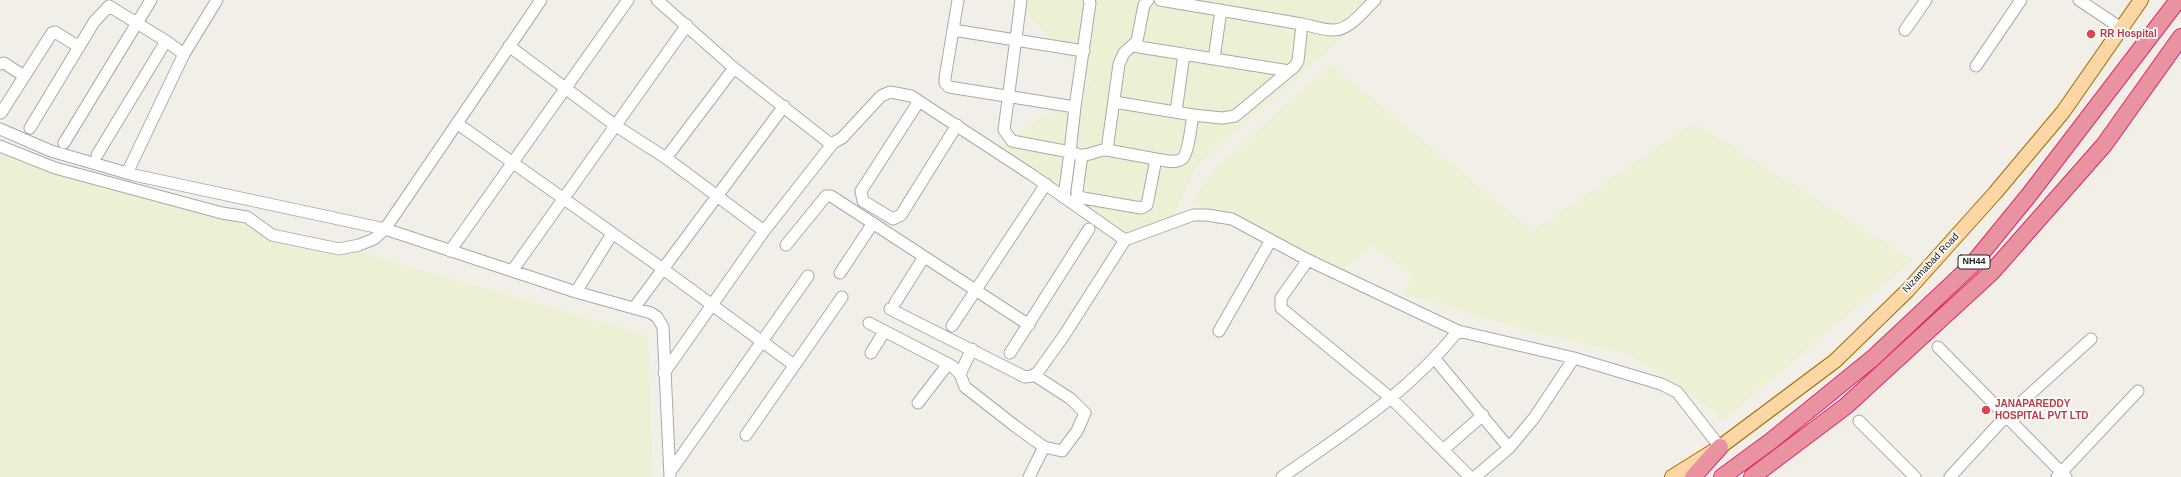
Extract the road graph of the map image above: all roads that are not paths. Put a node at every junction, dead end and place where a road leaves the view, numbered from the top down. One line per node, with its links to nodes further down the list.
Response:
1 (151, 0): 19 (street)
2 (217, 0): 32 (street)
3 (541, 0): 28 (street)
4 (628, 0): 40 (street)
5 (657, 0): 21 (street)
6 (958, 0): 23 (street)
7 (1021, 0): 27 (street)
8 (1089, 0): 31 (street)
9 (1148, 0): 29 (street)
10 (1160, 0): 17 (street)
11 (1375, 0): 20 (street)
12 (1926, 0): 24 (street)
13 (2021, 0): 36 (street)
14 (2079, 0): 22 (street)
15 (2141, 0): 22 (main road, Nizamabad Road)
16 (2178, 0): 127 (highway, NH44)
17 (1191, 2): 18 (street)
18 (1221, 10): 20 (street); 34 (street)
19 (138, 23): 26 (street); 30 (street); 54 (street)
20 (1302, 24): 38 (street)
21 (687, 25): 37 (street); 51 (street)
22 (2121, 28): 116 (main road, Nizamabad Road)
23 (953, 30): 27 (street); 41 (street)
24 (1905, 30)
25 (2181, 37): 128 (highway, NH44)
26 (166, 41): 32 (street); 59 (street)
27 (1016, 41): 31 (street); 41 (street)
28 (509, 46): 40 (street); 49 (street)
29 (1133, 46): 33 (street); 43 (street)
30 (79, 47): 39 (street); 52 (street)
31 (1084, 51): 45 (street)
32 (184, 54): 64 (street)
33 (1184, 54): 34 (street); 46 (street)
34 (1214, 59): 38 (street)
35 (0, 64): 39 (street)
36 (1976, 66)
37 (734, 68): 44 (street); 61 (street)
38 (1289, 71): 48 (street)
39 (24, 76): 47 (street)
40 (566, 88): 51 (street); 63 (street)
41 (1009, 96): 45 (street); 58 (street)
42 (919, 101): 50 (street); 50 (street); 55 (street)
43 (1114, 102): 46 (street); 57 (street)
44 (784, 106): 55 (street); 66 (street)
45 (1075, 107): 58 (street)
46 (1176, 112): 48 (street)
47 (1, 113)
48 (1193, 115): 62 (street)
49 (458, 124): 63 (street); 70 (street)
50 (957, 125): 65 (street)
51 (616, 126): 61 (street); 68 (street)
52 (30, 128)
53 (0, 129): 64 (street)
54 (64, 143)
55 (833, 143): 72 (street)
56 (0, 146): 70 (street)
57 (1107, 150): 60 (street); 62 (street)
58 (1070, 152): 60 (street); 67 (street)
59 (97, 155)
60 (1082, 155): 62 (street)
61 (666, 158): 66 (street)
62 (1156, 159)
63 (514, 163): 68 (street); 77 (street)
64 (127, 173): 70 (street)
65 (1046, 184): 67 (street); 84 (street)
66 (716, 197): 72 (street); 80 (street)
67 (1064, 197): 74 (street)
68 (564, 198): 73 (street); 81 (street)
69 (873, 223): 76 (street); 78 (street); 82 (street)
70 (385, 229): 77 (street)
71 (1089, 229): 90 (street)
72 (764, 231): 87 (street)
73 (612, 234): 80 (street); 85 (street)
74 (1125, 240): 75 (street); 107 (street)
75 (1271, 240): 79 (street); 92 (street)
76 (786, 245)
77 (450, 251): 81 (street)
78 (924, 257): 84 (street); 98 (street)
79 (1308, 260): 93 (street); 109 (street)
80 (663, 269): 87 (street); 88 (street)
81 (512, 271): 85 (street)
82 (840, 273)
83 (808, 276): 96 (street)
84 (976, 291): 90 (street); 91 (street)
85 (576, 292): 88 (street)
86 (842, 298): 104 (street)
87 (712, 306): 96 (street); 105 (street)
88 (634, 308): 105 (street)
89 (869, 323): 94 (street)
90 (1028, 325): 100 (street)
91 (952, 326)
92 (1219, 330)
93 (1458, 331): 101 (street); 102 (street)
94 (884, 332): 99 (street); 103 (street)
95 (2091, 339): 112 (street)
96 (762, 341): 104 (street); 119 (street)
97 (1938, 347): 112 (street)
98 (972, 349): 106 (street); 107 (street)
99 (871, 353)
100 (1010, 353)
101 (1574, 358): 116 (street); 117 (street)
102 (1435, 359): 109 (street); 111 (street)
103 (948, 364): 106 (street); 110 (street)
104 (794, 365): 114 (street)
105 (664, 373): 119 (street)
106 (960, 374): 115 (street)
107 (1034, 375): 115 (street)
108 (2138, 391): 120 (street)
109 (1392, 399): 118 (street); 122 (street)
110 (918, 403)
111 (1482, 415): 117 (street); 118 (street)
112 (2006, 416): 120 (street); 130 (street)
113 (1859, 421): 129 (street)
114 (746, 435)
115 (1044, 447): 121 (street)
116 (1720, 447): 125 (main road, Nizamabad Road); 126 (highway)
117 (1509, 448): 124 (street)
118 (1443, 450): 123 (street)
119 (670, 475)
120 (2062, 476)
121 (1029, 477)
122 (1282, 477)
123 (1470, 477)
124 (1475, 477)
125 (1672, 477)
126 (1693, 477)
127 (1722, 477)
128 (1752, 477)
129 (1915, 477)
130 (1950, 477)

